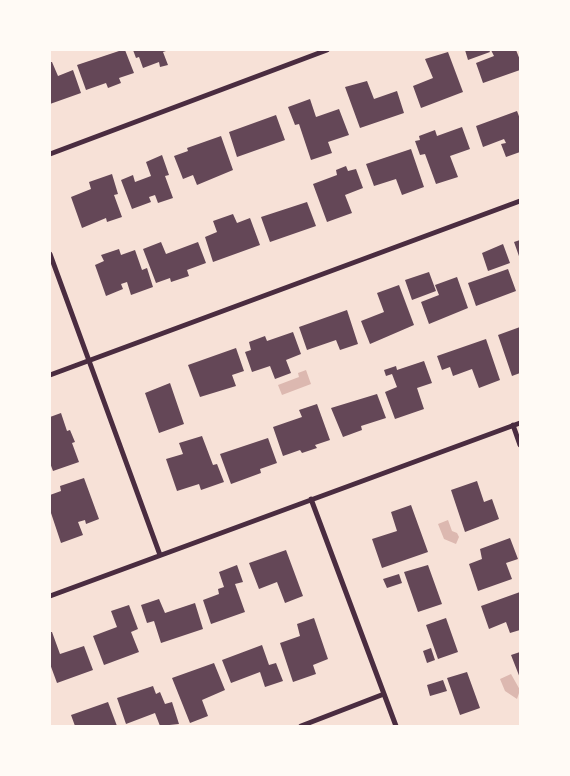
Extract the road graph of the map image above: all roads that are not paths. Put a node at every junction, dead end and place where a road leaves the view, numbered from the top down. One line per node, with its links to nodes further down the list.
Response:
1 (327, 50): 2 (street)
2 (50, 154)
3 (520, 201): 5 (street)
4 (50, 254): 5 (street)
5 (88, 361): 6 (street); 11 (street)
6 (50, 375)
7 (520, 423): 8 (street)
8 (513, 426): 9 (street); 10 (street)
9 (520, 445)
10 (311, 499): 11 (street); 13 (street)
11 (160, 555): 12 (street)
12 (50, 596)
13 (384, 694): 14 (street); 15 (street)
14 (301, 726)
15 (396, 726)

